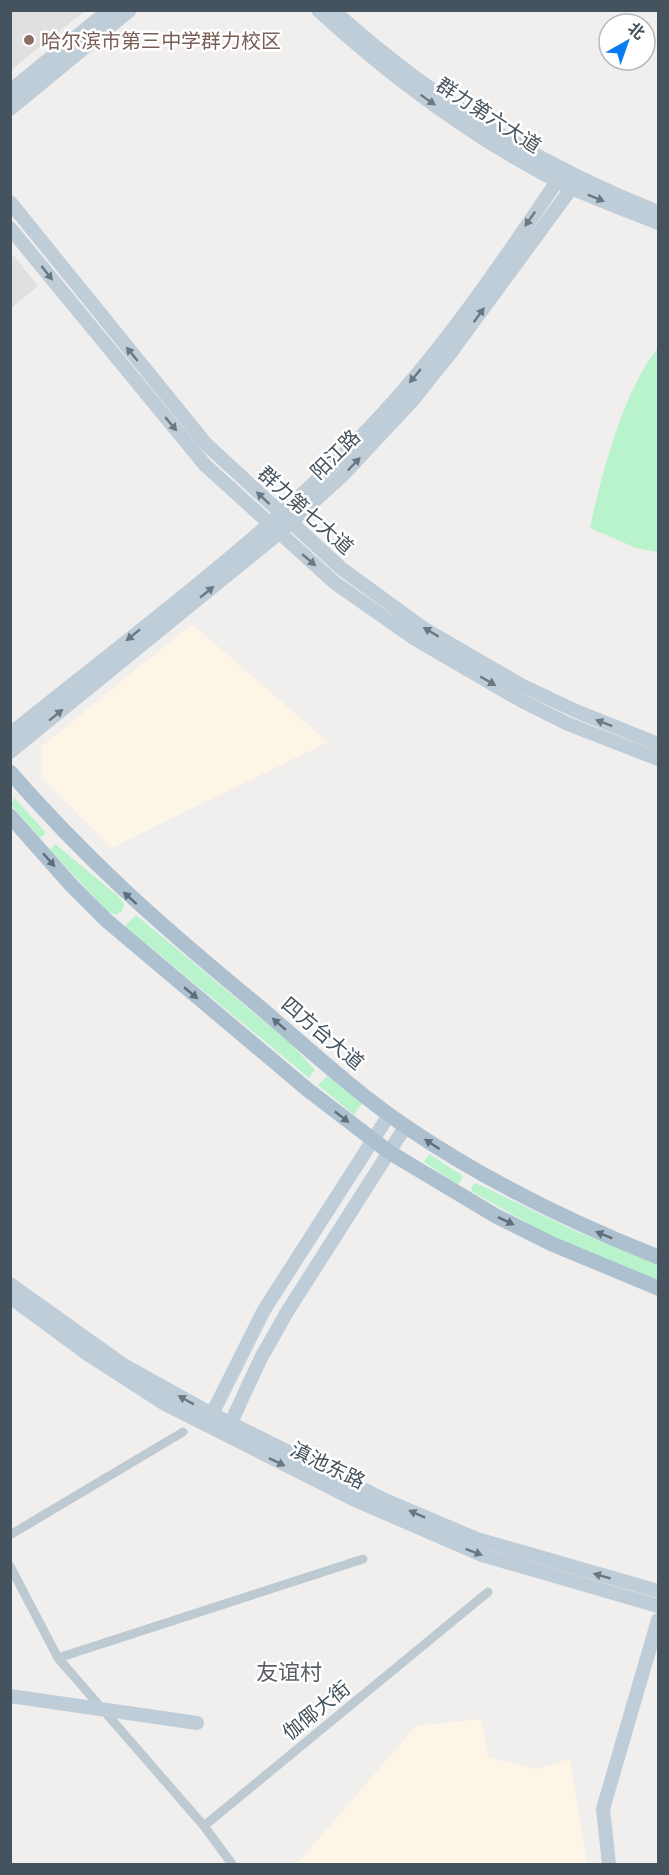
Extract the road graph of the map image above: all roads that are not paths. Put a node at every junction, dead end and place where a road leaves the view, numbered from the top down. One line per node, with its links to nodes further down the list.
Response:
1 (109, 10): 5 (street)
2 (130, 10): 6 (street)
3 (318, 10): 7 (street, 群力第六大道, one-way to 7)
4 (333, 10): 7 (street, 群力第六大道)
5 (10, 91)
6 (10, 109)
7 (561, 176): 8 (street, 群力第六大道); 13 (street, 阳江路, one-way to 13)
8 (575, 183): 10 (street, 群力第六大道); 11 (street, 群力第六大道, one-way to 11); 14 (street, 阳江路, one-way to 8)
9 (10, 202): 13 (street, 群力第七大道, one-way to 9)
10 (658, 212)
11 (658, 224)
12 (10, 228): 15 (street, 群力第七大道, one-way to 15)
13 (279, 513): 14 (street, 群力第七大道); 15 (street, 阳江路)
14 (290, 523): 16 (street, 阳江路); 18 (street, 群力第七大道, one-way to 14)
15 (268, 524): 16 (street, 群力第七大道); 17 (street, 阳江路, one-way to 17)
16 (279, 533): 19 (street, 阳江路, one-way to 16); 20 (street, 群力第七大道, one-way to 20)
17 (10, 734)
18 (658, 744)
19 (10, 752)
20 (658, 759)
21 (10, 772): 23 (main road, 四方台大道, one-way to 21)
22 (10, 816): 25 (main road, one-way to 25)
23 (389, 1115): 24 (main road, 四方台大道); 25 (street)
24 (405, 1126): 26 (street); 27 (main road, 四方台大道, one-way to 24)
25 (372, 1140): 26 (main road); 31 (street)
26 (389, 1152): 29 (main road, one-way to 29); 32 (street)
27 (658, 1257)
28 (10, 1284): 31 (street, 滇池东路, one-way to 28)
29 (658, 1288)
30 (10, 1298): 31 (street, 滇池东路)
31 (209, 1420): 32 (street, 滇池东路)
32 (228, 1430): 37 (street, 滇池东路, one-way to 32); 39 (street, 滇池东路, one-way to 39)
33 (183, 1432): 34 (street)
34 (10, 1535)
35 (363, 1559): 41 (street)
36 (10, 1566): 41 (street)
37 (658, 1591)
38 (488, 1592): 44 (street, 伽倻大街)
39 (658, 1606)
40 (658, 1620): 46 (street)
41 (58, 1658): 44 (street)
42 (10, 1696): 43 (street)
43 (197, 1723)
44 (204, 1826): 45 (street)
45 (232, 1864)
46 (609, 1864)

